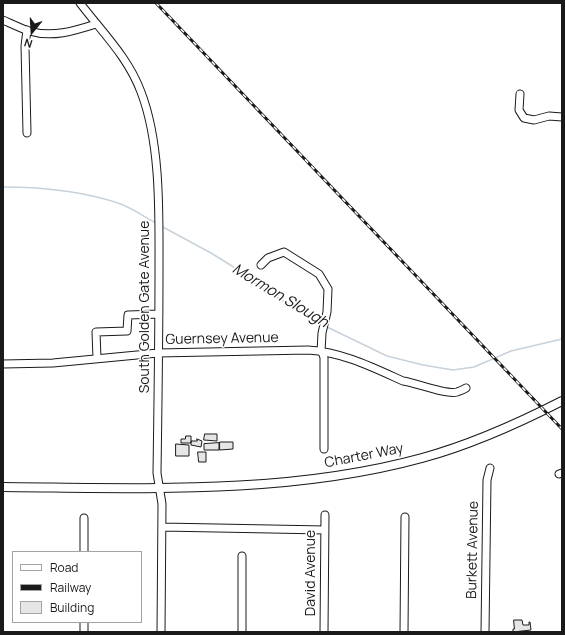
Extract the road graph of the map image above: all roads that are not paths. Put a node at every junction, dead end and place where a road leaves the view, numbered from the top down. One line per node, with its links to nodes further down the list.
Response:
1 (80, 3): 3 (street, South Golden Gate Avenue)
2 (3, 20): 4 (street)
3 (96, 24): 4 (street); 9 (street, South Golden Gate Avenue)
4 (27, 30): 7 (street)
5 (520, 94): 6 (street)
6 (562, 117)
7 (27, 133)
8 (261, 265): 10 (street)
9 (159, 314): 11 (street, South Golden Gate Avenue); 12 (street)
10 (321, 352): 11 (street, Guernsey Avenue); 14 (street, Guernsey Avenue); 16 (street)
11 (158, 353): 12 (street, Guernsey Avenue); 19 (street, South Golden Gate Avenue)
12 (97, 358): 13 (street, Guernsey Avenue)
13 (3, 364)
14 (466, 388)
15 (562, 401): 19 (main road, Charter Way)
16 (324, 449)
17 (490, 468): 31 (street, Burkett Avenue)
18 (3, 486): 19 (main road, Charter Way)
19 (160, 488): 23 (street, South Golden Gate Avenue)
20 (325, 515): 24 (street, David Avenue)
21 (405, 517): 30 (street)
22 (84, 518): 25 (street)
23 (162, 527): 24 (street); 27 (street, South Golden Gate Avenue)
24 (324, 530): 29 (street, David Avenue)
25 (84, 551)
26 (242, 556): 28 (street)
27 (162, 632)
28 (242, 632)
29 (324, 632)
30 (404, 632)
31 (485, 632)

